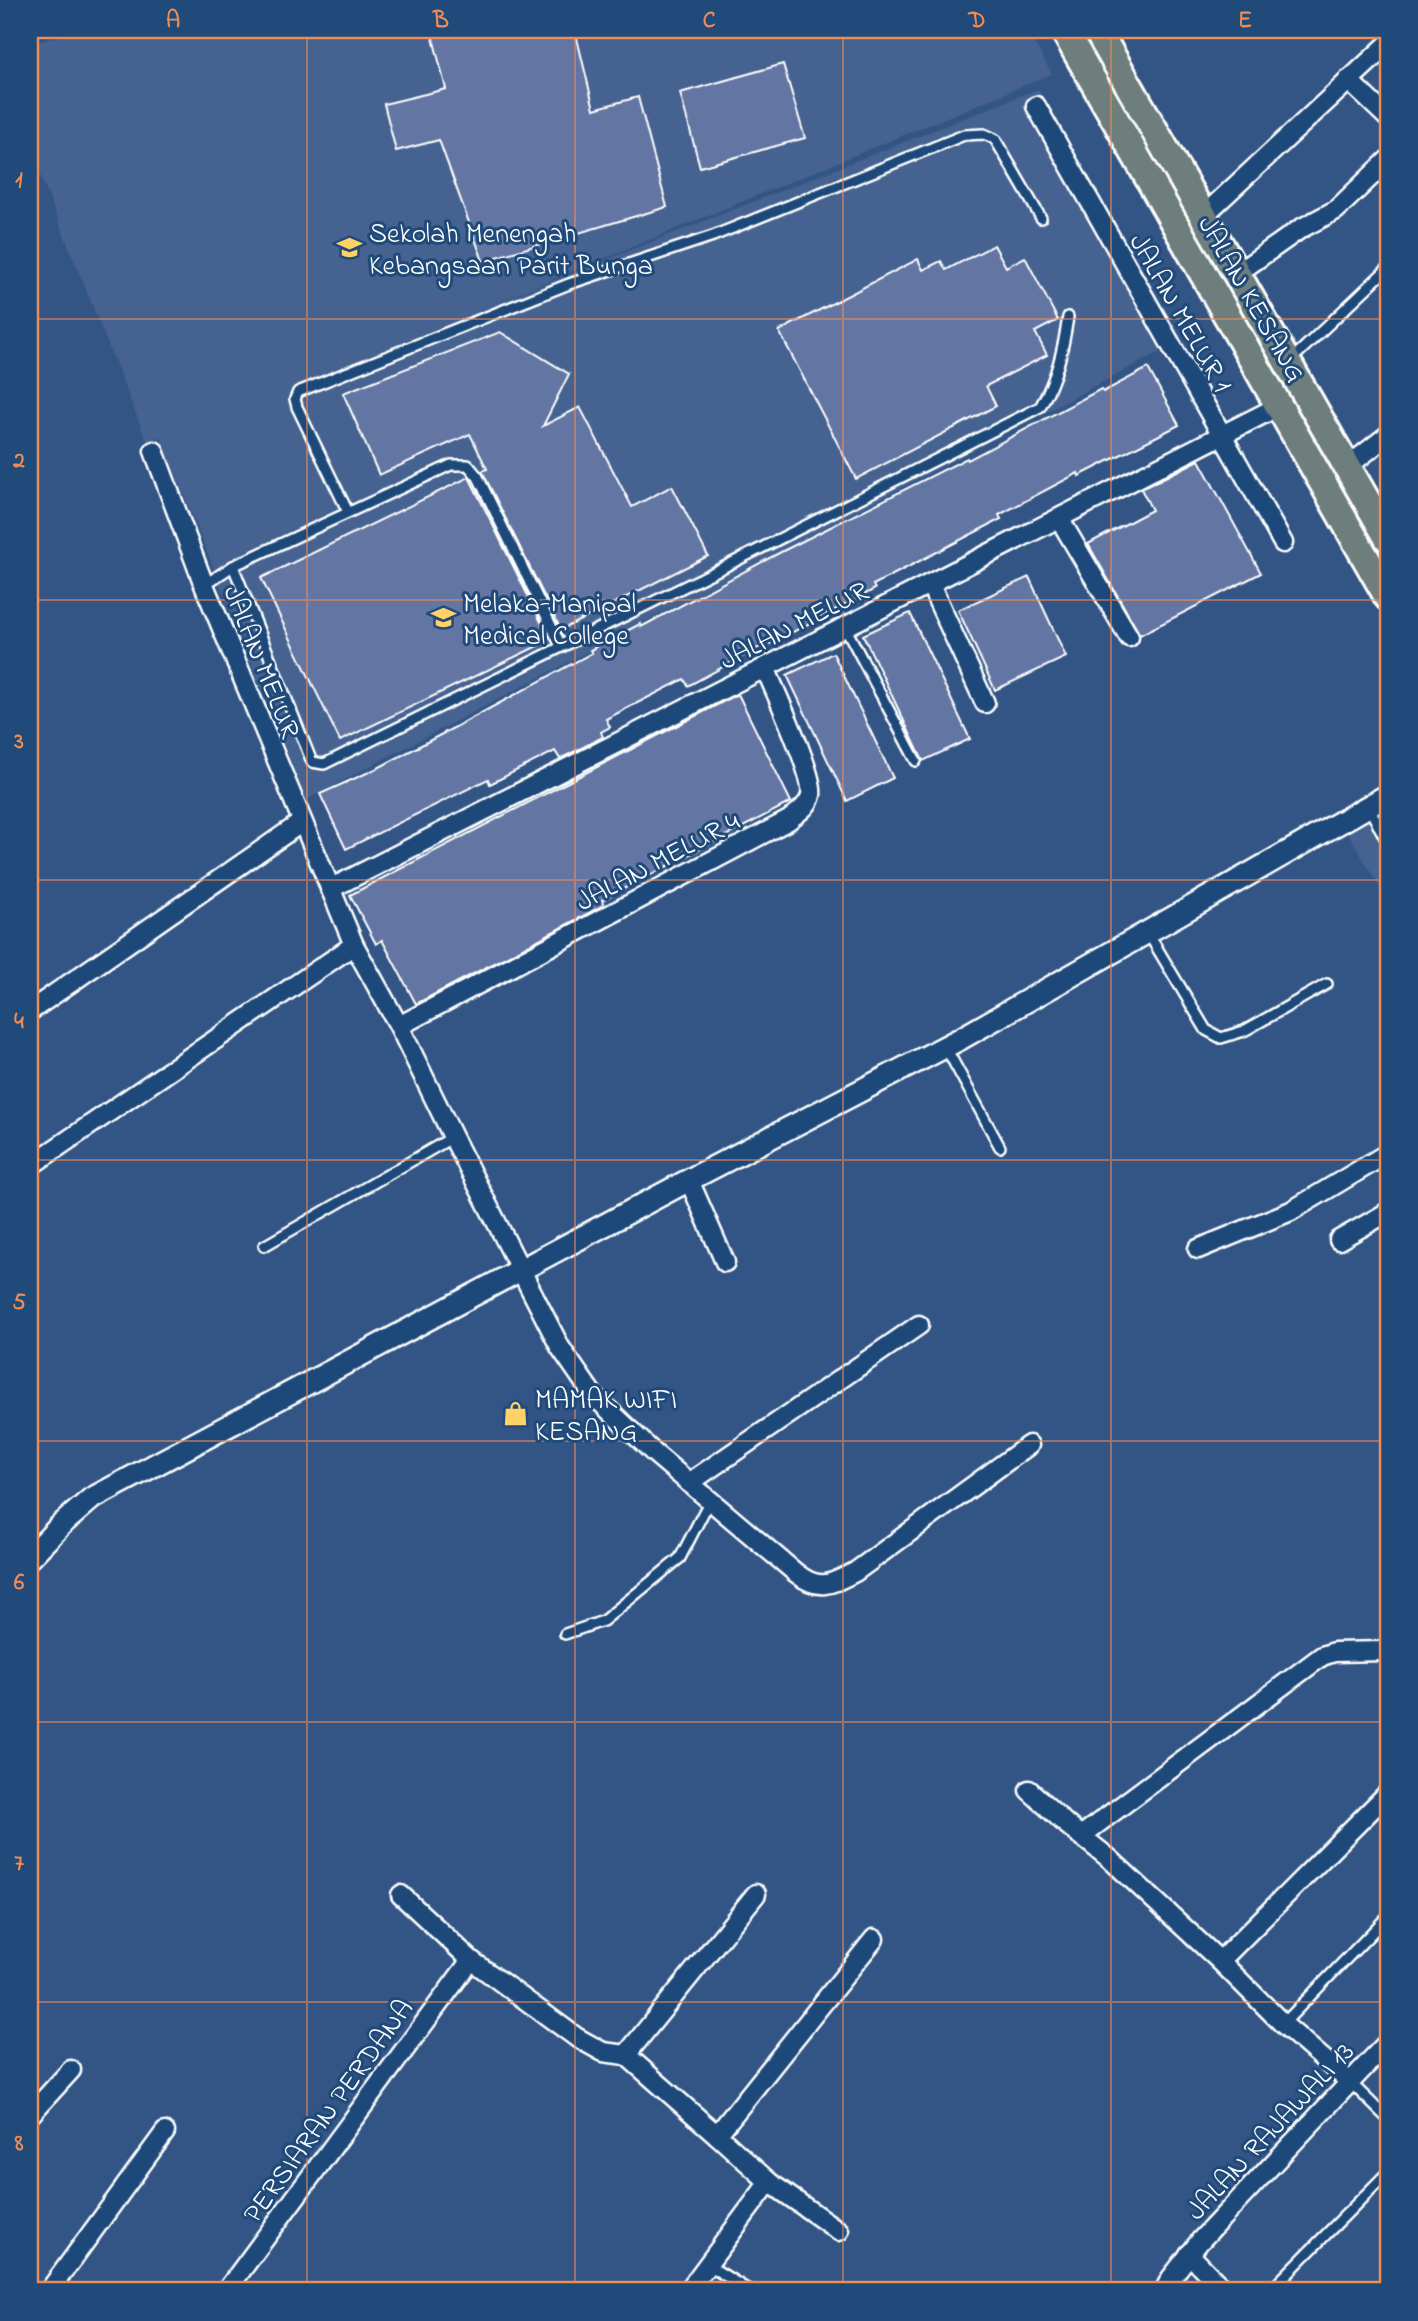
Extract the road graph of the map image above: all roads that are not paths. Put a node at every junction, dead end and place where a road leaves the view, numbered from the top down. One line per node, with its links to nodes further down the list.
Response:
1 (878, 30): 2 (lane)
2 (905, 30)
3 (1064, 30): 16 (main road, JALAN KESANG)
4 (1097, 30): 10 (main road, JALAN KESANG)
5 (1388, 44): 6 (street)
6 (1348, 80): 8 (street); 10 (street)
7 (1036, 106): 17 (street, JALAN MELUR 1)
8 (1388, 118)
9 (1388, 160): 13 (street)
10 (1203, 216): 13 (main road, JALAN KESANG)
11 (1041, 218): 21 (lane)
12 (1388, 268): 15 (lane)
13 (1236, 274): 15 (main road, JALAN KESANG)
14 (1068, 317): 31 (lane)
15 (1288, 364): 20 (main road, JALAN KESANG)
16 (1279, 406): 17 (street, JALAN MELUR); 28 (main road, JALAN KESANG)
17 (1222, 435): 22 (street, JALAN MELUR); 24 (street, JALAN MELUR 1)
18 (1382, 440): 20 (street)
19 (154, 451): 27 (street, JALAN MELUR)
20 (1347, 467): 23 (main road, JALAN KESANG)
21 (348, 512): 25 (lane); 31 (lane)
22 (1059, 518): 26 (street, JALAN MELUR); 30 (street)
23 (1388, 538)
24 (1283, 543)
25 (233, 566): 27 (lane); 31 (lane)
26 (930, 584): 29 (street, JALAN MELUR); 33 (street)
27 (204, 585): 38 (street, JALAN MELUR)
28 (1388, 597)
29 (845, 627): 32 (street, JALAN MELUR); 34 (lane)
30 (1129, 637)
31 (561, 646)
32 (765, 667): 40 (street, JALAN MELUR); 45 (street, JALAN MELUR 4)
33 (985, 703)
34 (916, 761)
35 (1388, 795): 36 (street)
36 (1373, 816): 37 (lane); 39 (lane); 41 (street)
37 (1388, 820)
38 (302, 822): 40 (street, JALAN MELUR); 44 (street)
39 (1388, 843)
40 (330, 889): 42 (street, JALAN MELUR)
41 (1147, 932): 43 (lane); 46 (street)
42 (354, 945): 45 (street, JALAN MELUR); 50 (street)
43 (1327, 984)
44 (30, 1011)
45 (399, 1026): 47 (street, JALAN MELUR)
46 (945, 1046): 48 (lane); 51 (street)
47 (453, 1137): 54 (lane); 57 (street, JALAN MELUR)
48 (999, 1147)
49 (1388, 1153): 55 (street)
50 (30, 1166)
51 (689, 1180): 56 (street); 57 (street)
52 (1388, 1212): 53 (street)
53 (1339, 1240)
54 (264, 1246)
55 (1198, 1249)
56 (725, 1262)
57 (520, 1270): 60 (street, JALAN MELUR); 62 (street)
58 (919, 1325): 60 (street)
59 (1030, 1445): 61 (street, JALAN MELUR)
60 (689, 1482): 61 (street, JALAN MELUR)
61 (709, 1500): 63 (lane)
62 (30, 1557)
63 (565, 1634)
64 (1387, 1650): 67 (street)
65 (1029, 1790): 67 (street)
66 (1388, 1793): 73 (street)
67 (1081, 1836): 73 (street)
68 (756, 1894): 76 (street)
69 (401, 1895): 72 (street)
70 (1388, 1916): 74 (lane)
71 (874, 1939): 82 (street)
72 (471, 1959): 76 (street); 89 (street, PERSIARAN PERDANA)
73 (1220, 1961): 74 (street)
74 (1283, 2024): 78 (street)
75 (1388, 2042): 78 (street, JALAN RAJAWALI 13)
76 (626, 2055): 82 (street)
77 (71, 2070): 79 (street)
78 (1350, 2082): 80 (lane); 86 (street, JALAN RAJAWALI 13)
79 (30, 2115)
80 (1388, 2119)
81 (165, 2132): 88 (street)
82 (717, 2135): 84 (street)
83 (1388, 2172): 94 (lane)
84 (769, 2182): 85 (street); 87 (street)
85 (838, 2231)
86 (1189, 2254): 92 (street, JALAN RAJAWALI 13); 93 (street)
87 (708, 2265): 90 (street); 91 (lane)
88 (49, 2291)
89 (226, 2291)
90 (688, 2291)
91 (750, 2291)
92 (1164, 2291)
93 (1225, 2291)
94 (1270, 2291)

